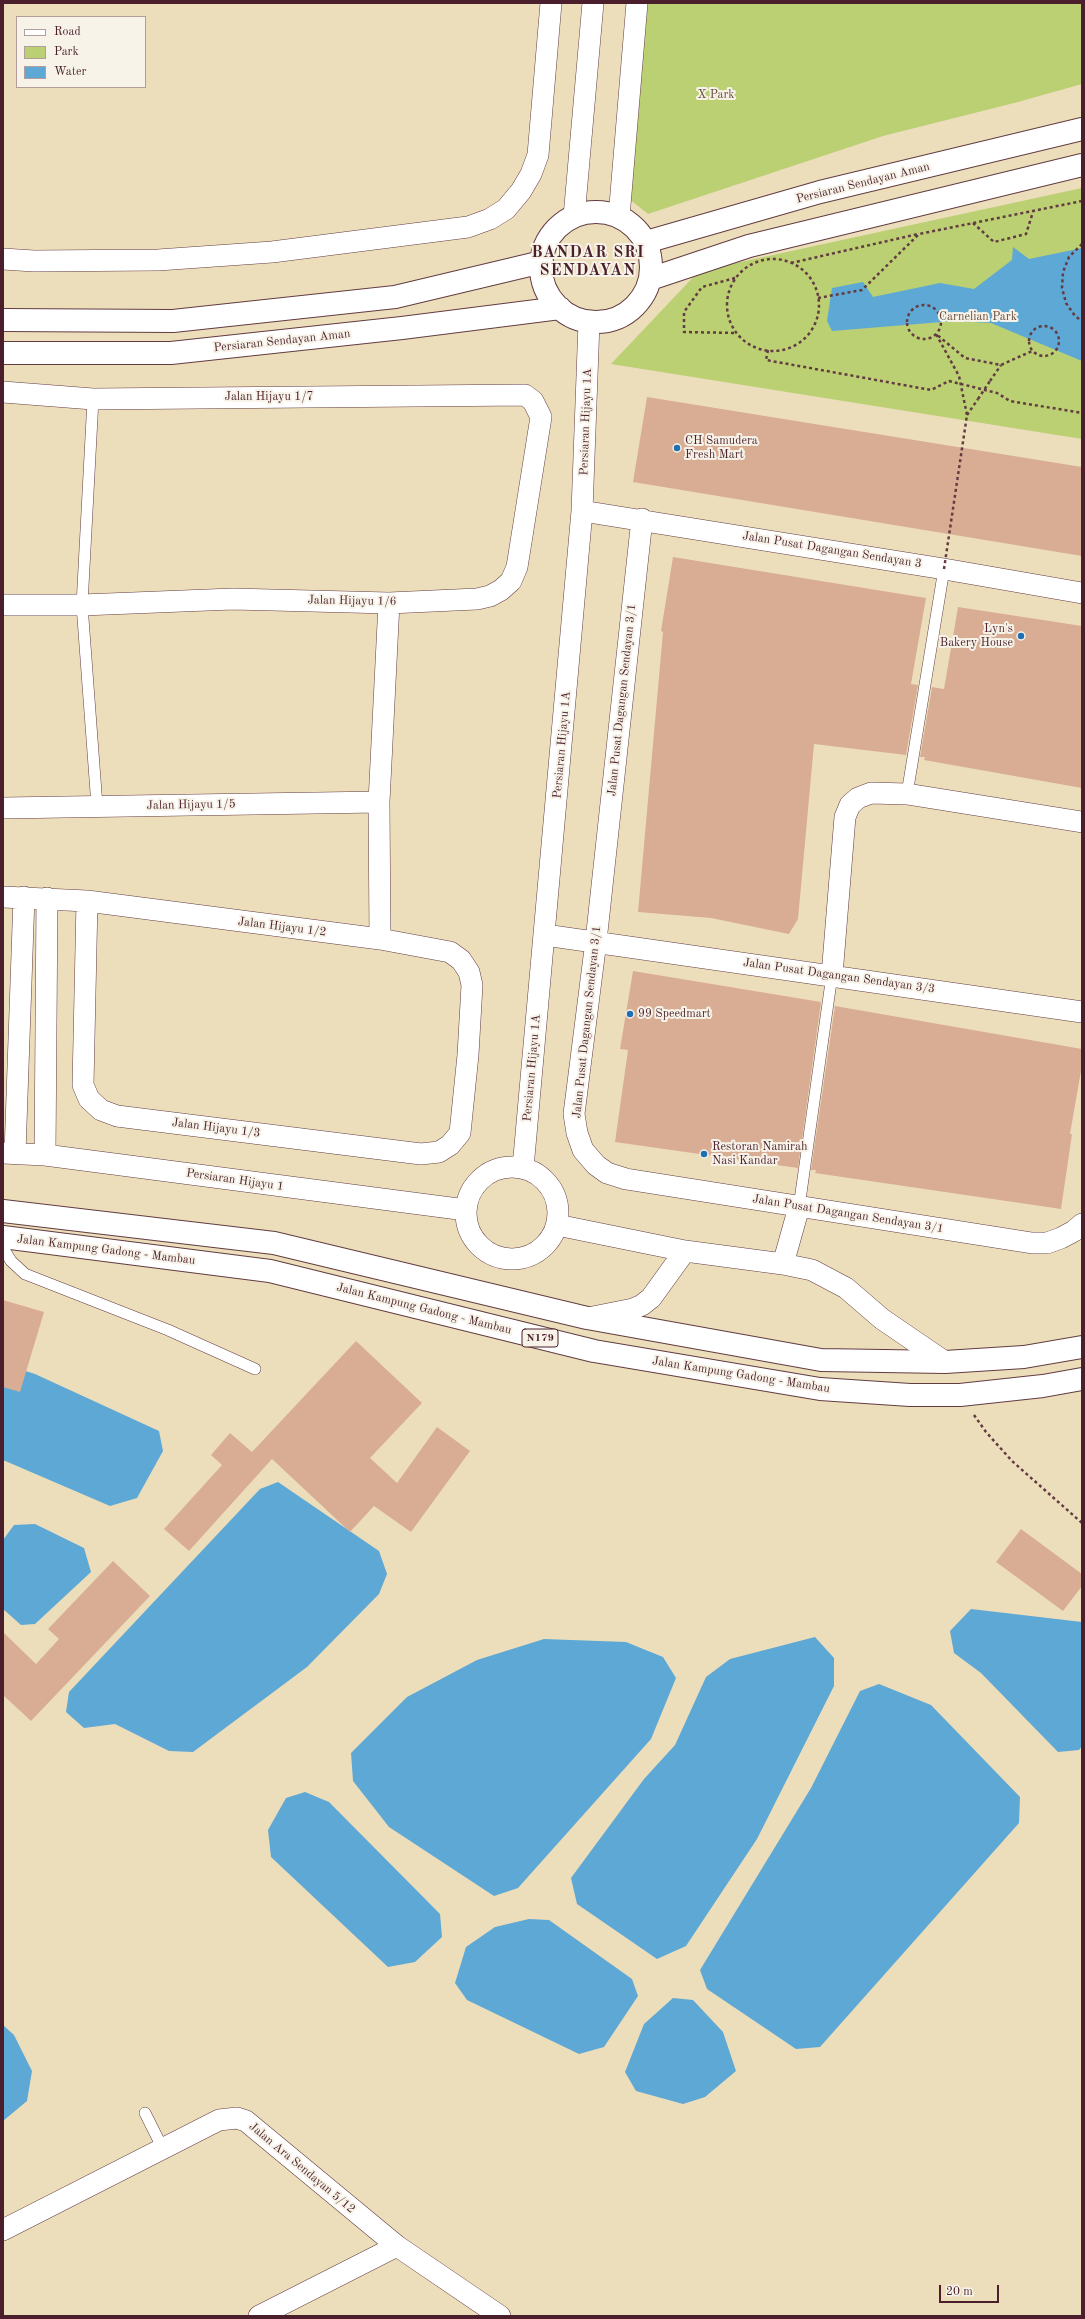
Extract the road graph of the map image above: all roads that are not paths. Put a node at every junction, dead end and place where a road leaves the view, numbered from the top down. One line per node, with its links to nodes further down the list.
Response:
1 (550, 3): 9 (street)
2 (593, 3): 6 (street)
3 (637, 3): 7 (street)
4 (1082, 129): 8 (street, Persiaran Sendayan Aman)
5 (1082, 165): 11 (street)
6 (574, 217): 7 (street); 10 (street)
7 (619, 217): 8 (street)
8 (646, 242): 11 (street)
9 (3, 259)
10 (542, 262): 12 (street); 13 (street)
11 (650, 279): 14 (street)
12 (560, 308): 14 (street); 15 (street, Persiaran Sendayan Aman)
13 (3, 320)
14 (589, 322): 19 (street, Persiaran Hijayu 1A)
15 (3, 353)
16 (3, 392): 17 (street, Jalan Hijayu 1/7)
17 (93, 399): 18 (street, Jalan Hijayu 1/7); 25 (lane)
18 (534, 401): 23 (street, Jalan Hijayu 1/6)
19 (582, 510): 20 (street, Jalan Pusat Dagangan Sendayan 3); 35 (street, Persiaran Hijayu 1A)
20 (642, 519): 21 (street, Jalan Pusat Dagangan Sendayan 3); 37 (street, Jalan Pusat Dagangan Sendayan 3/1)
21 (944, 569): 22 (street, Jalan Pusat Dagangan Sendayan 3); 26 (lane)
22 (1082, 593)
23 (389, 603): 25 (street, Jalan Hijayu 1/6); 27 (street)
24 (3, 605): 25 (street, Jalan Hijayu 1/6)
25 (82, 605): 28 (lane)
26 (907, 794): 30 (street); 38 (street)
27 (379, 802): 28 (street, Jalan Hijayu 1/5); 36 (street)
28 (97, 806): 29 (street, Jalan Hijayu 1/5)
29 (3, 808)
30 (1082, 822)
31 (3, 897): 32 (street, Jalan Hijayu 1/2)
32 (24, 897): 33 (street, Jalan Hijayu 1/2); 41 (street)
33 (47, 898): 34 (street, Jalan Hijayu 1/2); 42 (street)
34 (87, 901): 36 (street, Jalan Hijayu 1/2); 40 (street, Jalan Hijayu 1/3)
35 (545, 935): 37 (street, Jalan Pusat Dagangan Sendayan 3/3); 43 (street, Persiaran Hijayu 1A)
36 (380, 939): 40 (street, Jalan Hijayu 1/2)
37 (596, 941): 38 (street, Jalan Pusat Dagangan Sendayan 3/3); 44 (street, Jalan Pusat Dagangan Sendayan 3/1)
38 (832, 975): 39 (street, Jalan Pusat Dagangan Sendayan 3/3); 44 (lane)
39 (1082, 1012)
40 (468, 1055)
41 (9, 1153): 42 (street, Persiaran Hijayu 1)
42 (45, 1155): 45 (street, Persiaran Hijayu 1)
43 (523, 1168): 45 (street); 48 (street)
44 (799, 1207): 47 (street, Jalan Pusat Dagangan Sendayan 3/1); 52 (street)
45 (466, 1210): 48 (street)
46 (3, 1211): 53 (street, N179)
47 (1082, 1224)
48 (557, 1225): 51 (street)
49 (3, 1237): 57 (street, Jalan Kampung Gadong - Mambau / N179)
50 (3, 1248): 56 (lane)
51 (685, 1251): 52 (street); 53 (street)
52 (783, 1264): 55 (street)
53 (587, 1318): 55 (street, N179)
54 (1082, 1348): 55 (street, N179)
55 (945, 1362)
56 (255, 1369)
57 (1082, 1379)
58 (145, 2113): 59 (lane)
59 (163, 2148): 60 (street, Jalan Ara Sendayan 5/12); 61 (street, Jalan Ara Sendayan 5/12)
60 (3, 2230)
61 (397, 2246): 62 (street); 63 (street, Jalan Ara Sendayan 5/12)
62 (259, 2316)
63 (500, 2316)

